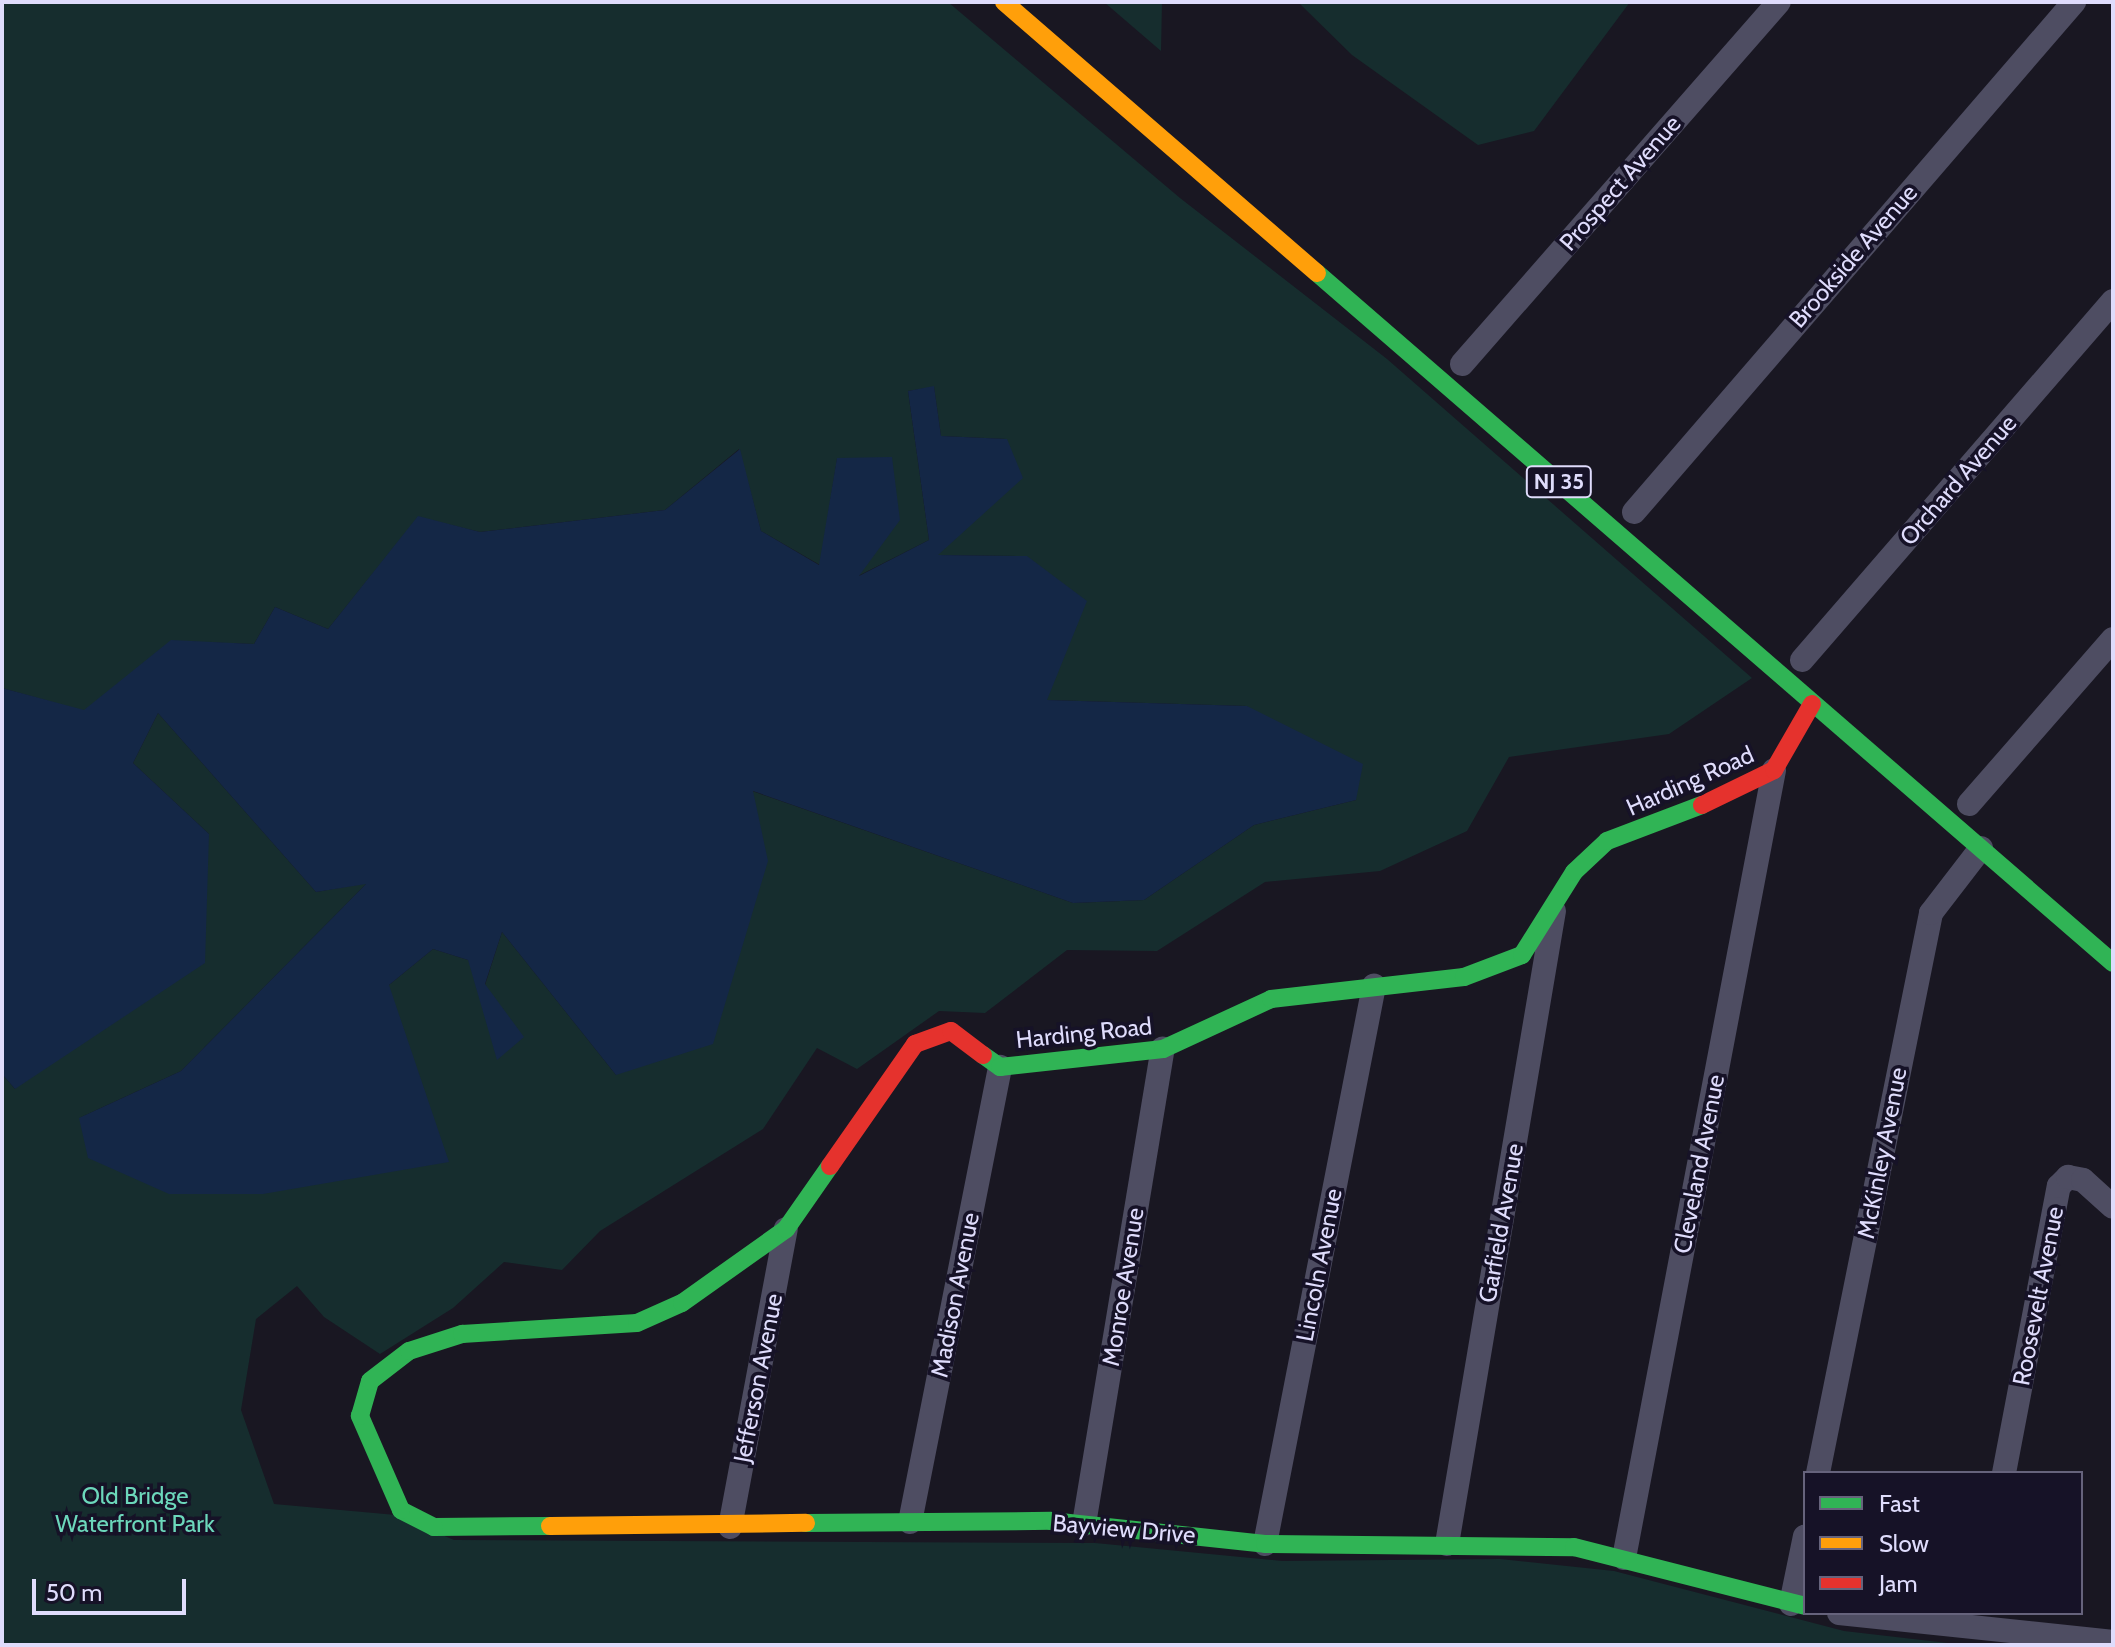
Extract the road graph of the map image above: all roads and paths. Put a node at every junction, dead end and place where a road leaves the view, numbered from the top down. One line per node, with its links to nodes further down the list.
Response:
1 (1004, 2): 9 (main road, NJ 35)
2 (1779, 2): 5 (street, Prospect Avenue)
3 (2074, 2): 6 (street, Brookside Avenue)
4 (2113, 301): 8 (street, Orchard Avenue)
5 (1461, 364)
6 (1634, 512)
7 (2113, 639): 11 (street)
8 (1802, 660)
9 (1812, 704): 10 (main road, Harding Road); 12 (main road, NJ 35)
10 (1774, 770): 13 (main road, Harding Road); 29 (street, Cleveland Avenue)
11 (1969, 804)
12 (1981, 848): 14 (main road, NJ 35); 20 (street, McKinley Avenue)
13 (1556, 902): 15 (main road, Harding Road); 27 (street, Garfield Avenue)
14 (2113, 963)
15 (1374, 986): 16 (main road, Harding Road); 26 (street, Lincoln Avenue)
16 (1163, 1049): 17 (main road, Harding Road); 23 (street, Monroe Avenue)
17 (1000, 1067): 19 (main road, Harding Road); 22 (street, Madison Avenue)
18 (2113, 1207): 21 (street, Roosevelt Avenue)
19 (786, 1229): 24 (main road, Harding Road); 25 (street, Jefferson Avenue)
20 (1818, 1471)
21 (2004, 1471)
22 (910, 1522): 23 (main road, Bayview Drive); 25 (main road, Bayview Drive)
23 (1084, 1524): 26 (main road, Bayview Drive)
24 (434, 1527): 25 (main road, Bayview Drive)
25 (730, 1527)
26 (1265, 1544): 27 (main road, Bayview Drive)
27 (1447, 1544): 29 (main road, Bayview Drive)
28 (1803, 1556): 30 (street)
29 (1624, 1558): 30 (main road, Bayview Drive)
30 (1798, 1605)
31 (1869, 1615): 32 (street)
32 (1975, 1622): 33 (street)
33 (2113, 1642)

